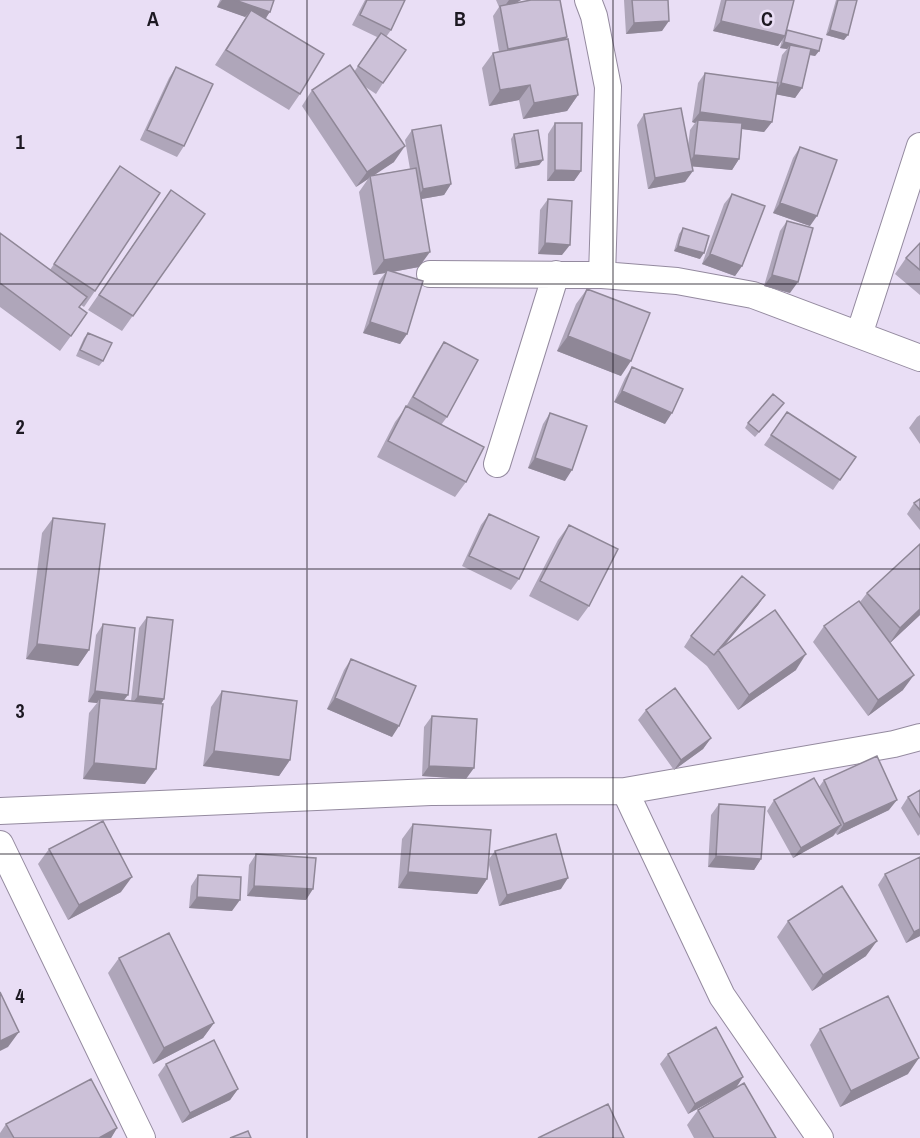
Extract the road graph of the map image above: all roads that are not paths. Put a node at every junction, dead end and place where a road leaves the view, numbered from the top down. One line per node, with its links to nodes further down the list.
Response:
1 (588, 0): 5 (street)
2 (920, 146): 6 (street)
3 (430, 274): 4 (street)
4 (555, 274): 5 (street); 8 (street)
5 (603, 274): 6 (street)
6 (859, 335): 7 (street)
7 (920, 358)
8 (498, 464)
9 (920, 737): 10 (street)
10 (625, 791): 11 (street); 14 (street)
11 (0, 811)
12 (0, 844): 13 (street)
13 (142, 1138)
14 (820, 1138)

